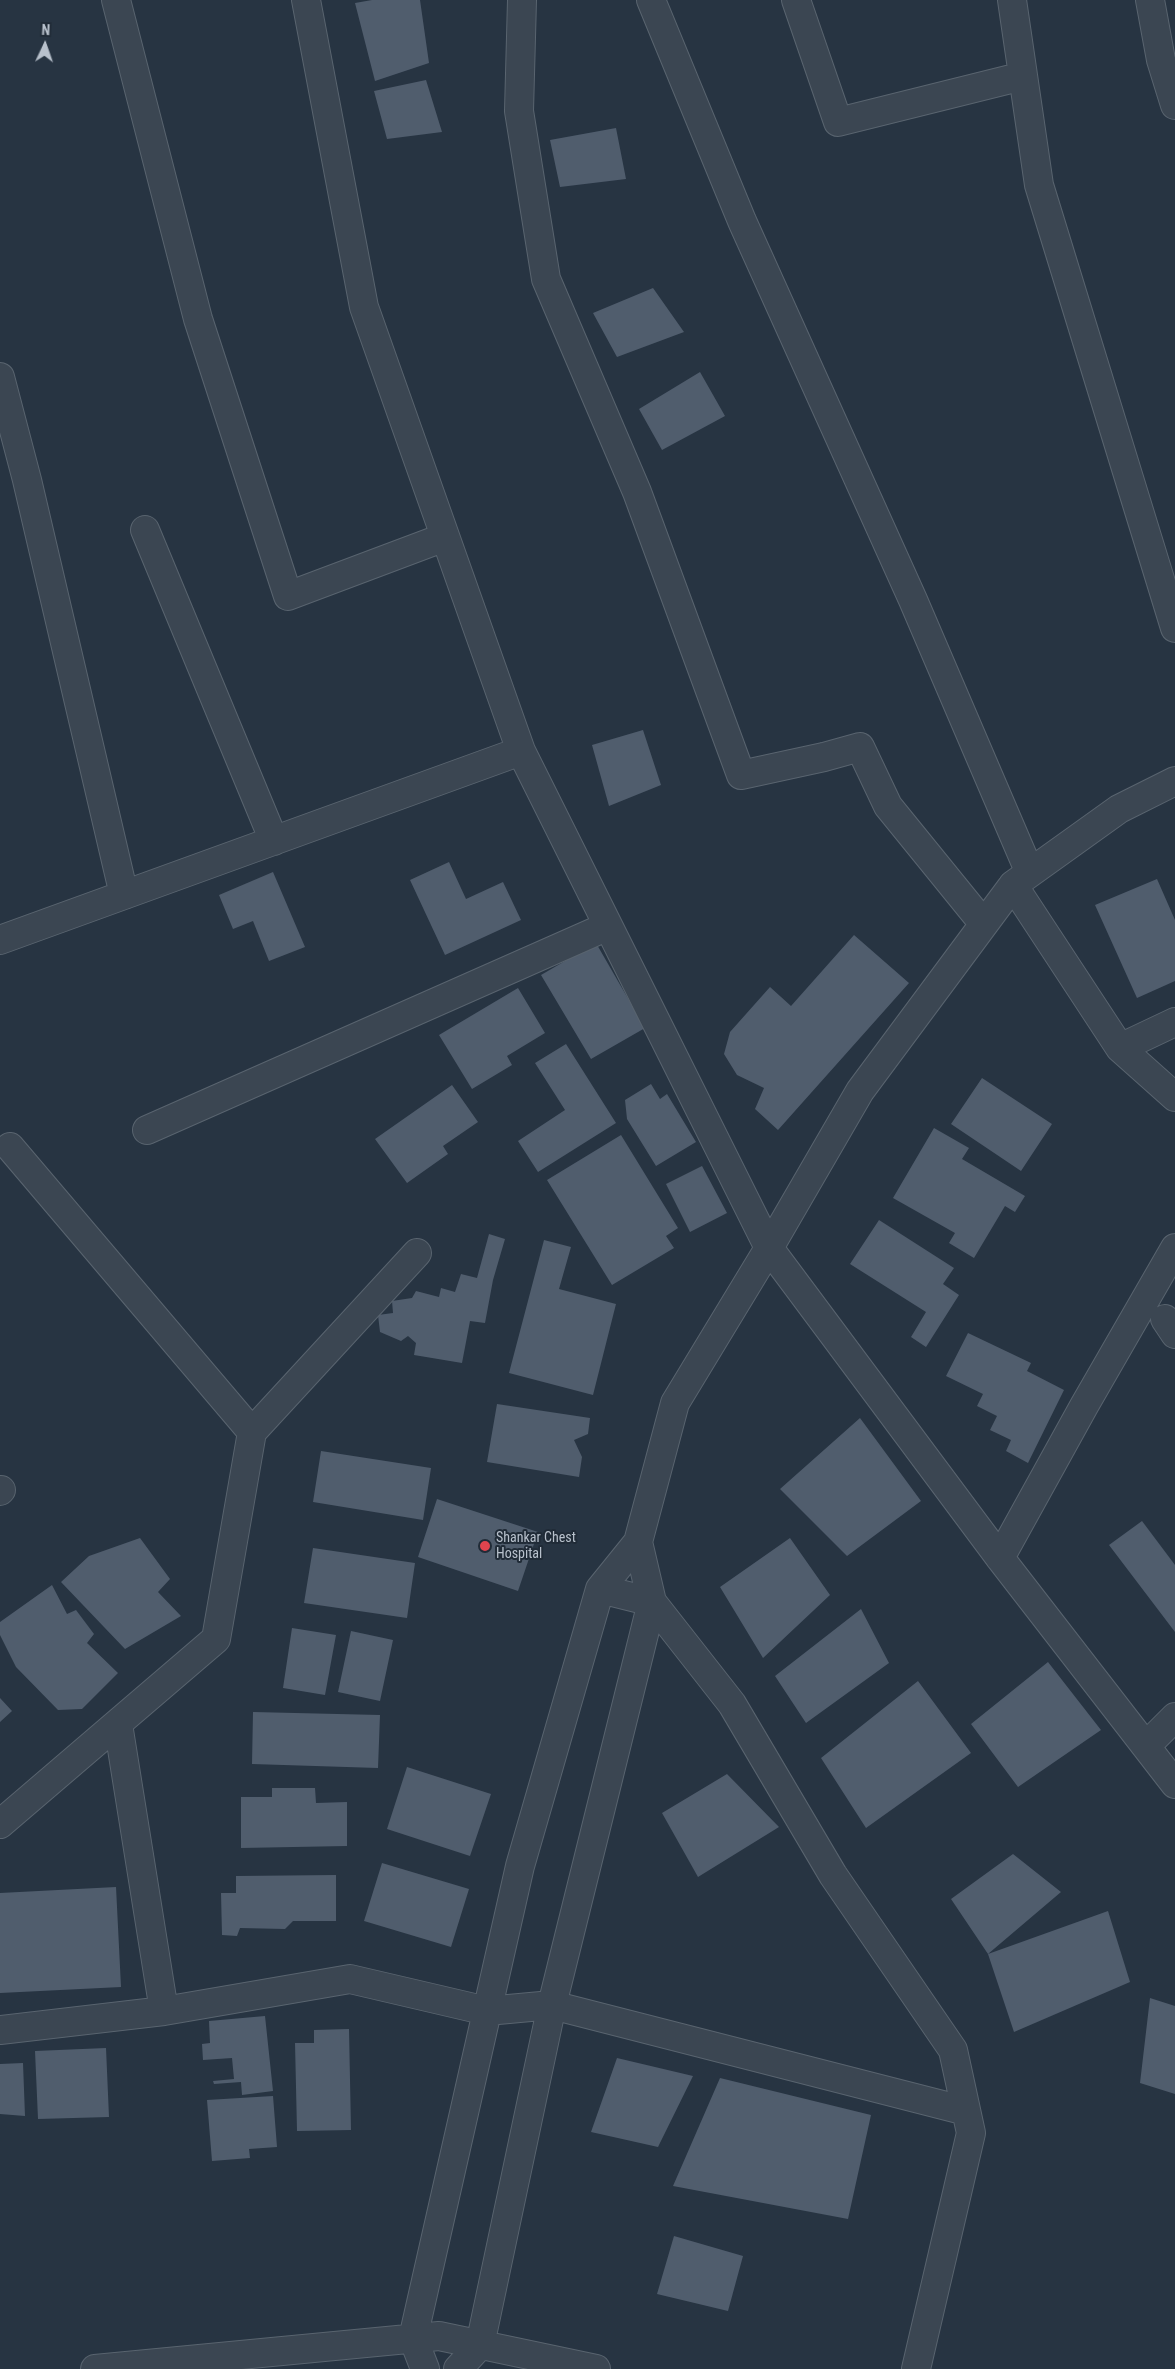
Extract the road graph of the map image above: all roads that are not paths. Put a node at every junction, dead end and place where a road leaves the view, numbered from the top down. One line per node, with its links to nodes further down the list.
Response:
1 (116, 0): 12 (street)
2 (306, 0): 12 (street)
3 (522, 0): 19 (street)
4 (651, 0): 17 (street)
5 (796, 0): 8 (street)
6 (1012, 0): 8 (street)
7 (1150, 0): 9 (street)
8 (1023, 76): 13 (street)
9 (1175, 105)
10 (0, 377): 18 (street)
11 (145, 530): 16 (street)
12 (445, 537): 14 (street)
13 (1175, 628)
14 (521, 751): 16 (street); 20 (street)
15 (1175, 781): 17 (street)
16 (274, 840): 18 (street)
17 (1022, 879): 19 (street); 23 (street)
18 (124, 895): 21 (street)
19 (983, 923): 27 (street)
20 (608, 926): 25 (street); 27 (street)
21 (0, 940)
22 (1175, 1022): 23 (street)
23 (1120, 1048): 24 (street)
24 (1175, 1097)
25 (147, 1130)
26 (10, 1147): 30 (street)
27 (769, 1248): 31 (street); 32 (street)
28 (1175, 1248): 32 (street)
29 (417, 1253): 30 (street)
30 (252, 1432): 36 (street)
31 (638, 1542): 33 (street); 34 (street)
32 (1000, 1558): 37 (street)
33 (600, 1589): 34 (street); 41 (street)
34 (652, 1602): 40 (street); 44 (street)
35 (1175, 1717): 37 (street)
36 (118, 1724): 39 (street); 42 (street)
37 (1146, 1746): 38 (street)
38 (1175, 1784)
39 (0, 1824)
40 (552, 2005): 41 (street); 44 (street); 46 (street)
41 (487, 2010): 42 (street); 45 (street)
42 (164, 2011): 43 (street)
43 (0, 2030)
44 (966, 2111): 51 (street)
45 (413, 2338): 46 (street); 47 (street); 48 (street)
46 (480, 2345): 49 (street); 50 (street)
47 (95, 2369)
48 (425, 2369)
49 (458, 2369)
50 (596, 2369)
51 (916, 2369)

